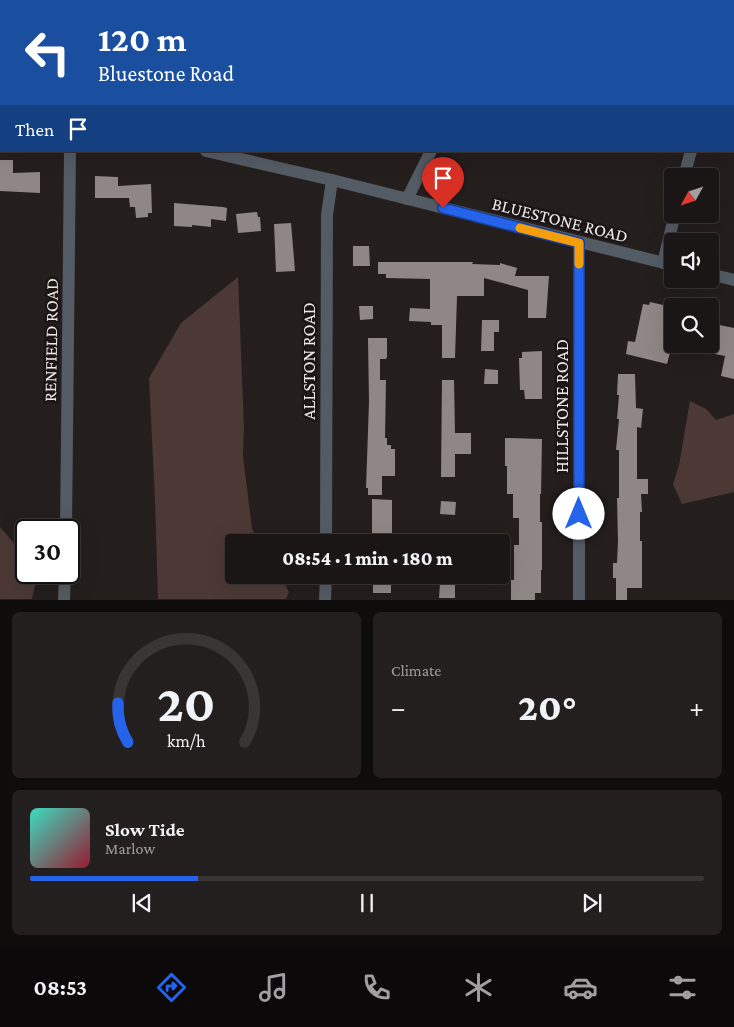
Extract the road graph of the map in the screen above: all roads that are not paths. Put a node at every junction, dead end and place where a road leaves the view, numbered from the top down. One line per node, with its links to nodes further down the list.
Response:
1 (70, 152): 12 (street, RENFIELD ROAD)
2 (210, 152): 6 (street, BLUESTONE ROAD)
3 (430, 152): 7 (street)
4 (691, 152): 5 (street)
5 (686, 168)
6 (332, 180): 7 (street, BLUESTONE ROAD); 13 (street, ALLSTON ROAD)
7 (407, 199): 8 (street, BLUESTONE ROAD)
8 (579, 243): 9 (street, BLUESTONE ROAD); 18 (street, HILLSTONE ROAD)
9 (664, 263)
10 (719, 276): 11 (street)
11 (734, 280)
12 (66, 519)
13 (326, 534)
14 (65, 584): 16 (street)
15 (326, 584): 17 (street)
16 (64, 600)
17 (326, 600)
18 (579, 600)

